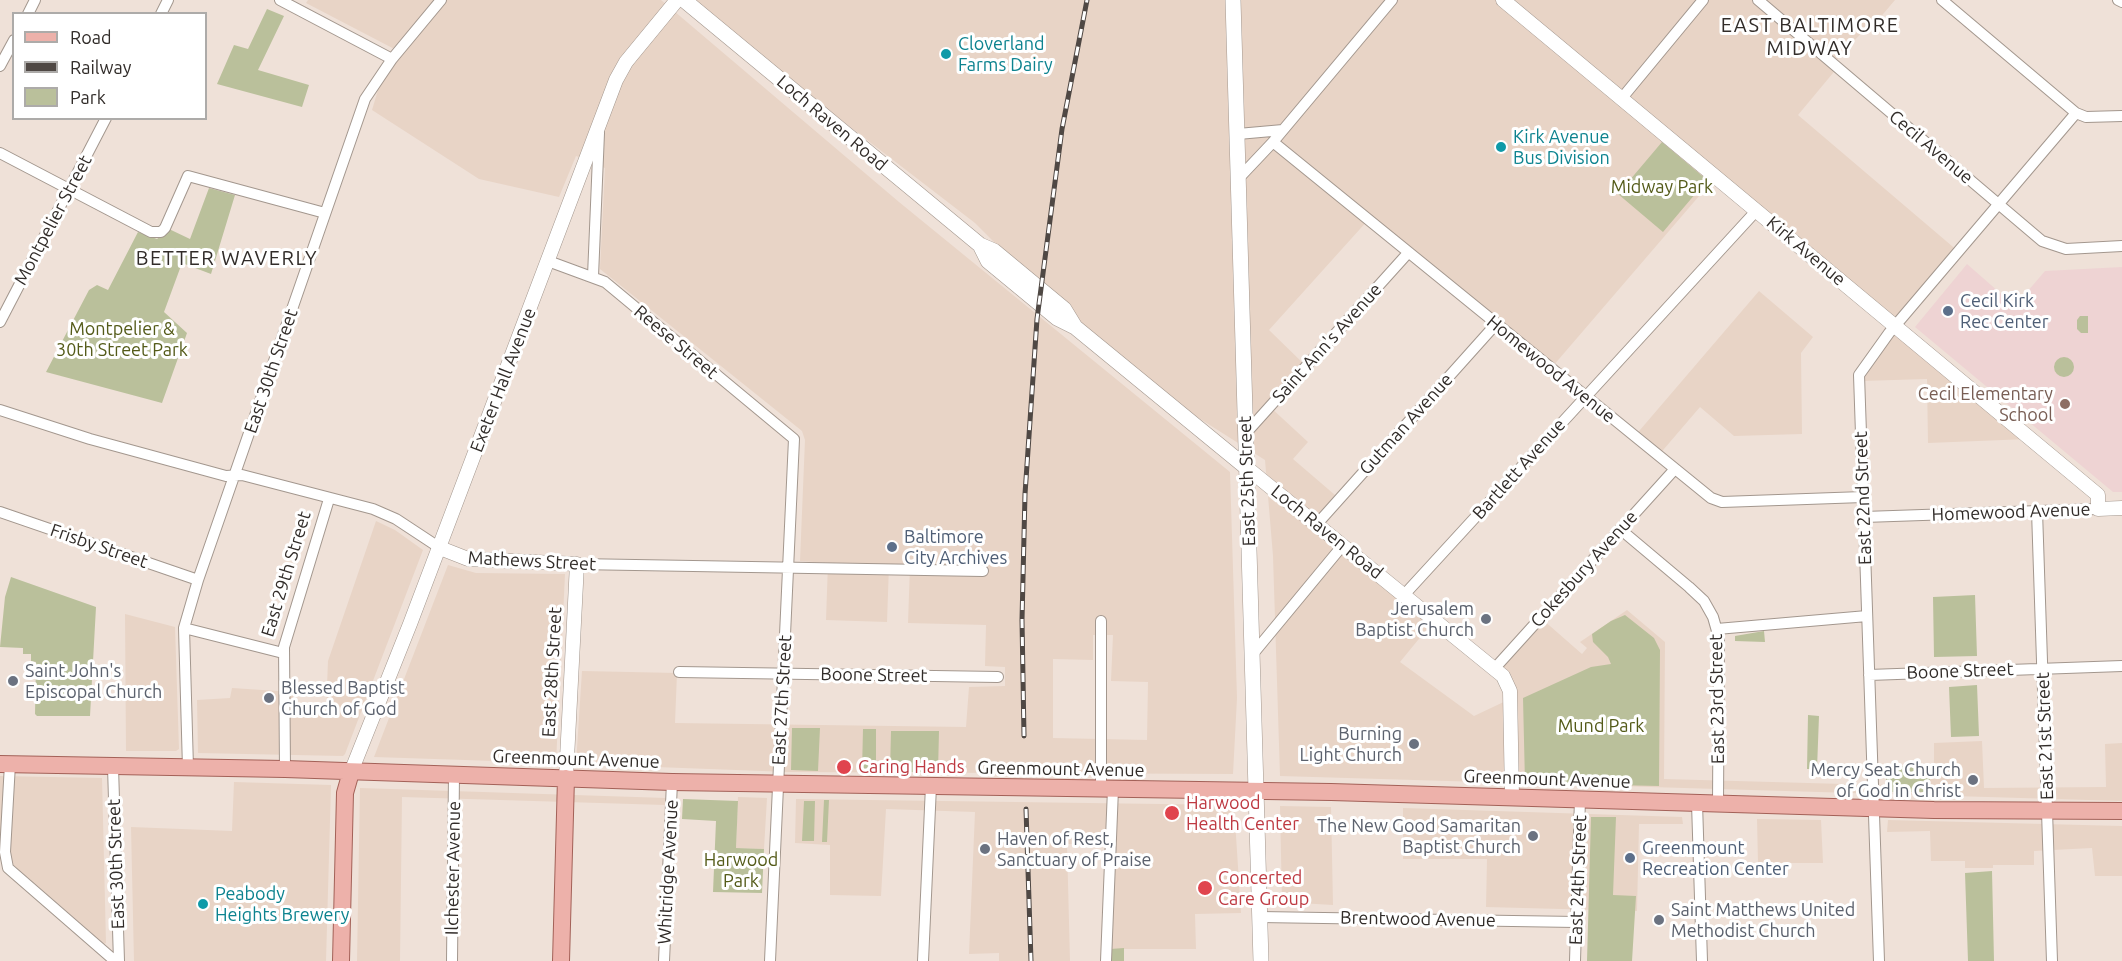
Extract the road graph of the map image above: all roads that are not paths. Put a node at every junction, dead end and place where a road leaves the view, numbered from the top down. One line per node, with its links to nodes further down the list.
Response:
1 (280, 0): 11 (street)
2 (441, 0): 13 (street, East 30th Street)
3 (677, 0): 19 (street, Exeter Hall Avenue)
4 (684, 0): 40 (main road, Loch Raven Road)
5 (1233, 0): 21 (main road, East 25th Street)
6 (1392, 0): 20 (street)
7 (1503, 0): 15 (street, Kirk Avenue)
8 (1703, 0): 15 (street)
9 (1758, 0): 26 (street, Cecil Avenue)
10 (1942, 0): 16 (street)
11 (300, 5): 13 (street)
12 (12, 44): 14 (street)
13 (392, 59): 28 (street, East 30th Street)
14 (0, 66)
15 (1622, 98): 27 (street, Kirk Avenue)
16 (2076, 113): 17 (street); 26 (street, East 22nd Street)
17 (2122, 116)
18 (105, 120): 25 (street, Montpelier Street)
19 (600, 127): 31 (street, Exeter Hall Avenue); 32 (street)
20 (1283, 130): 21 (street); 22 (street)
21 (1238, 134): 24 (main road, East 25th Street)
22 (1274, 142): 24 (street); 30 (street, Homewood Avenue)
23 (0, 153): 25 (street)
24 (1239, 178): 38 (main road, East 25th Street)
25 (69, 189): 28 (street); 33 (street, Montpelier Street)
26 (1999, 205): 29 (street, Cecil Avenue); 35 (street, East 22nd Street)
27 (1757, 210): 35 (street, Kirk Avenue); 36 (street, Bartlett Avenue)
28 (325, 213): 42 (street, East 30th Street)
29 (2122, 246)
30 (1408, 253): 34 (street, Homewood Avenue); 38 (street, Saint Ann's Avenue)
31 (548, 261): 32 (street, Reese Street); 53 (street, Exeter Hall Avenue)
32 (593, 276): 39 (street, Reese Street)
33 (0, 322)
34 (1496, 324): 36 (street, Homewood Avenue); 50 (street, Gutman Avenue)
35 (1896, 325): 43 (street, East 22nd Street); 46 (street, Kirk Avenue)
36 (1585, 397): 41 (street, Homewood Avenue); 58 (street, Bartlett Avenue)
37 (0, 410): 42 (street, Mathews Street)
38 (1246, 433): 40 (main road, East 25th Street)
39 (794, 439): 55 (street, East 27th Street)
40 (1247, 468): 50 (street, Loch Raven Road); 64 (main road, East 25th Street)
41 (1674, 470): 43 (street, Homewood Avenue); 51 (street, Cokesbury Avenue)
42 (236, 475): 44 (street, Mathews Street); 57 (street, East 30th Street)
43 (1863, 497): 49 (street, East 22nd Street)
44 (329, 499): 53 (street, Mathews Street); 63 (street, East 29th Street)
45 (2122, 508): 46 (street, Homewood Avenue)
46 (2098, 509): 47 (street, Homewood Avenue)
47 (2037, 511): 49 (street, Homewood Avenue); 66 (street, East 21st Street)
48 (0, 512): 57 (street, Frisby Street)
49 (1864, 517): 59 (street, East 22nd Street)
50 (1317, 524): 52 (street, Loch Raven Road)
51 (1620, 529): 62 (street, East 23rd Street); 67 (street, Cokesbury Avenue)
52 (1343, 545): 58 (street, Loch Raven Road); 64 (street)
53 (440, 548): 54 (street, Mathews Street); 76 (street, Exeter Hall Avenue)
54 (576, 564): 55 (street, Mathews Street); 78 (street, East 28th Street)
55 (788, 569): 56 (street, Mathews Street); 69 (street, East 27th Street)
56 (983, 571)
57 (198, 580): 61 (street, East 30th Street)
58 (1404, 595): 67 (street, Loch Raven Road)
59 (1867, 616): 62 (street); 70 (street, East 22nd Street)
60 (1101, 621): 82 (street)
61 (184, 628): 63 (street); 74 (street, East 30th Street)
62 (1717, 629): 87 (street, East 23rd Street)
63 (283, 653): 75 (street, East 29th Street)
64 (1252, 655): 83 (main road, East 25th Street)
65 (2122, 666): 66 (street, Boone Street)
66 (2042, 668): 70 (street, Boone Street); 89 (street, East 21st Street)
67 (1495, 669): 84 (street)
68 (679, 672): 69 (street, Boone Street)
69 (783, 674): 71 (street, Boone Street); 80 (street, East 27th Street)
70 (1869, 675): 88 (street, East 22nd Street)
71 (998, 677)
72 (5, 764): 73 (main road, Greenmount Avenue); 93 (street)
73 (113, 767): 74 (main road, Greenmount Avenue); 93 (street, East 30th Street)
74 (188, 768): 75 (main road, Greenmount Avenue)
75 (285, 769): 76 (main road, Greenmount Avenue)
76 (351, 772): 77 (main road, Greenmount Avenue); 94 (main road)
77 (454, 775): 78 (main road, Greenmount Avenue); 95 (street, Ilchester Avenue)
78 (566, 778): 79 (main road, Greenmount Avenue); 96 (main road, East 28th Street)
79 (672, 782): 80 (main road, Greenmount Avenue); 97 (street, Whitridge Avenue)
80 (778, 784): 81 (main road, Greenmount Avenue); 98 (street, East 27th Street)
81 (931, 786): 82 (main road, Greenmount Avenue); 99 (street)
82 (1107, 789): 83 (main road, Greenmount Avenue); 100 (street)
83 (1256, 792): 84 (main road, Greenmount Avenue); 91 (main road, East 25th Street)
84 (1512, 796): 85 (main road, Greenmount Avenue)
85 (1580, 799): 86 (main road, Greenmount Avenue); 92 (street, East 24th Street)
86 (1697, 803): 87 (main road, Greenmount Avenue); 103 (street)
87 (1718, 803): 88 (main road, Greenmount Avenue)
88 (1874, 807): 89 (main road, Greenmount Avenue); 104 (street, East 22nd Street)
89 (2047, 810): 90 (main road, Greenmount Avenue); 105 (street, East 21st Street)
90 (2122, 811)
91 (1260, 917): 92 (street, Brentwood Avenue); 101 (main road, East 25th Street)
92 (1576, 922): 102 (street, East 24th Street)
93 (117, 961)
94 (341, 961)
95 (452, 961)
96 (561, 961)
97 (664, 961)
98 (770, 961)
99 (923, 961)
100 (1106, 961)
101 (1262, 961)
102 (1575, 961)
103 (1702, 961)
104 (1879, 961)
105 (2052, 961)

